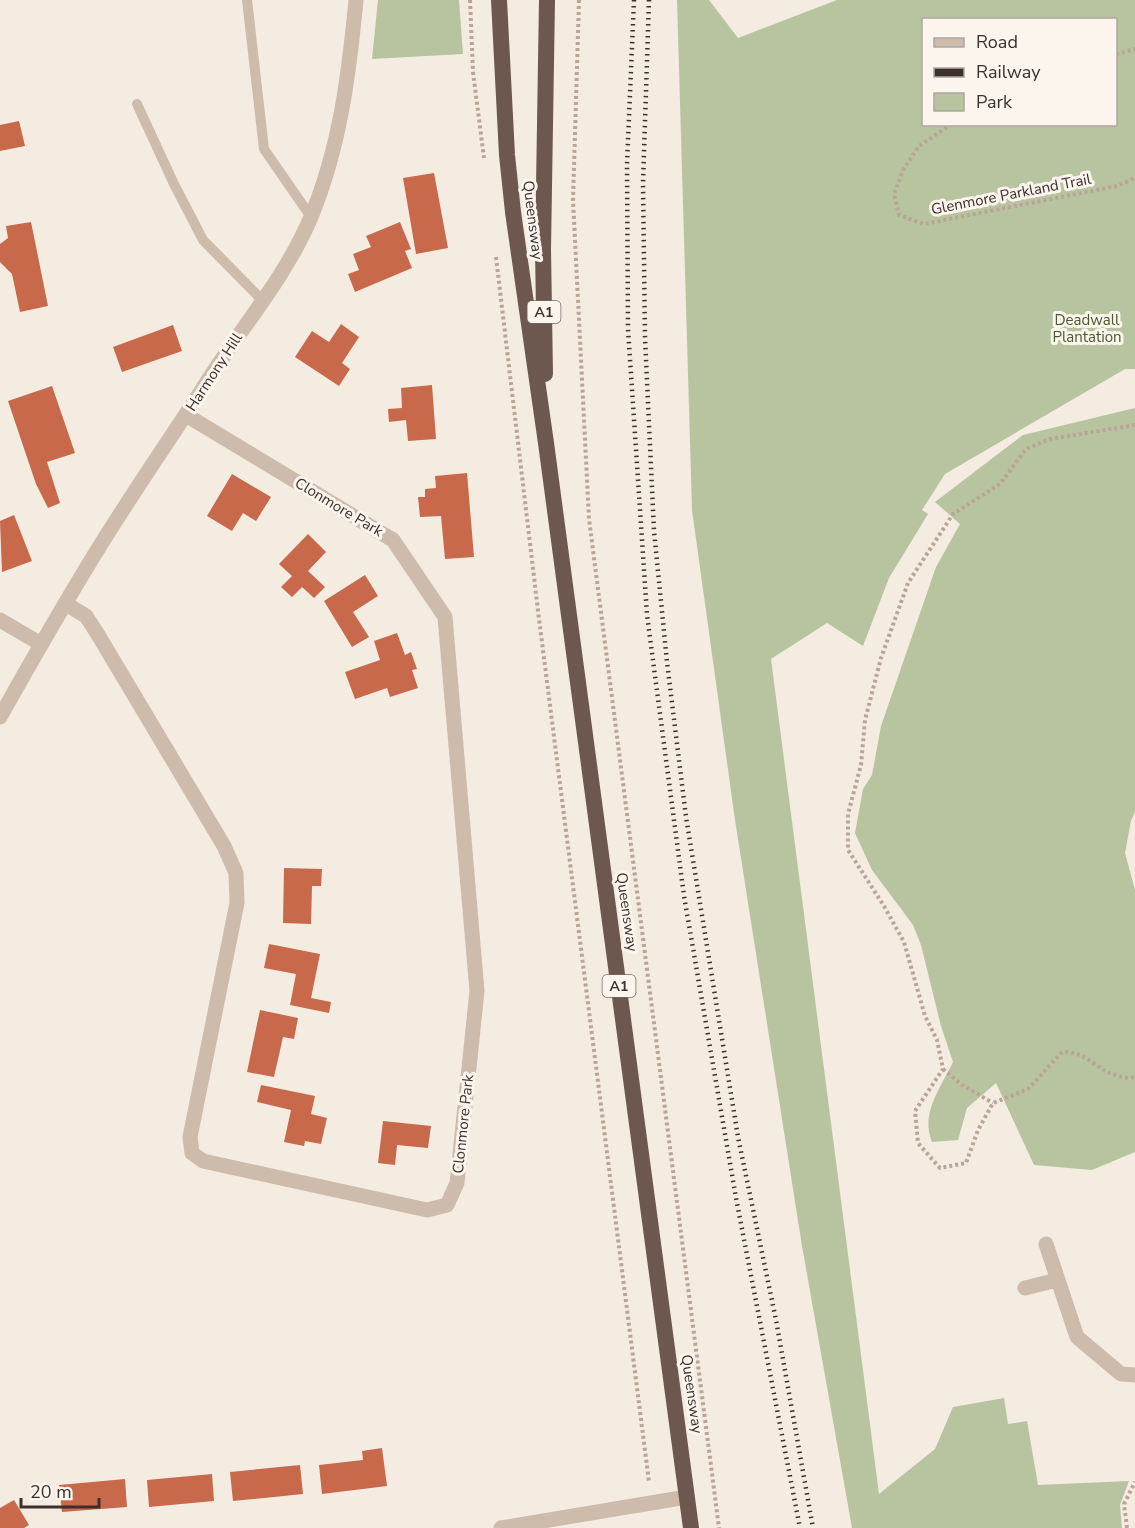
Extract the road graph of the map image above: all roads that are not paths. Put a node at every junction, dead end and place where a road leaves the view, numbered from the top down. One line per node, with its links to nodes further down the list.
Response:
1 (247, 0): 6 (lane)
2 (356, 0): 6 (street, Harmony Hill)
3 (499, 0): 9 (highway, Queensway / A1)
4 (547, 0): 9 (highway, Queensway / A1)
5 (137, 104): 7 (lane)
6 (311, 217): 7 (street, Harmony Hill)
7 (263, 301): 8 (street, Harmony Hill)
8 (186, 415): 10 (street, Harmony Hill); 10 (street, Clonmore Park)
9 (546, 443): 18 (highway, Queensway / A1)
10 (66, 604): 12 (street, Harmony Hill)
11 (0, 620): 12 (street)
12 (41, 644): 13 (street, Harmony Hill)
13 (0, 717)
14 (1046, 1244): 15 (street)
15 (1057, 1280): 16 (street); 17 (street)
16 (1025, 1288)
17 (1135, 1375)
18 (687, 1497): 19 (street); 21 (highway, Queensway / A1)
19 (575, 1522): 20 (street)
20 (501, 1528)
21 (691, 1528)

